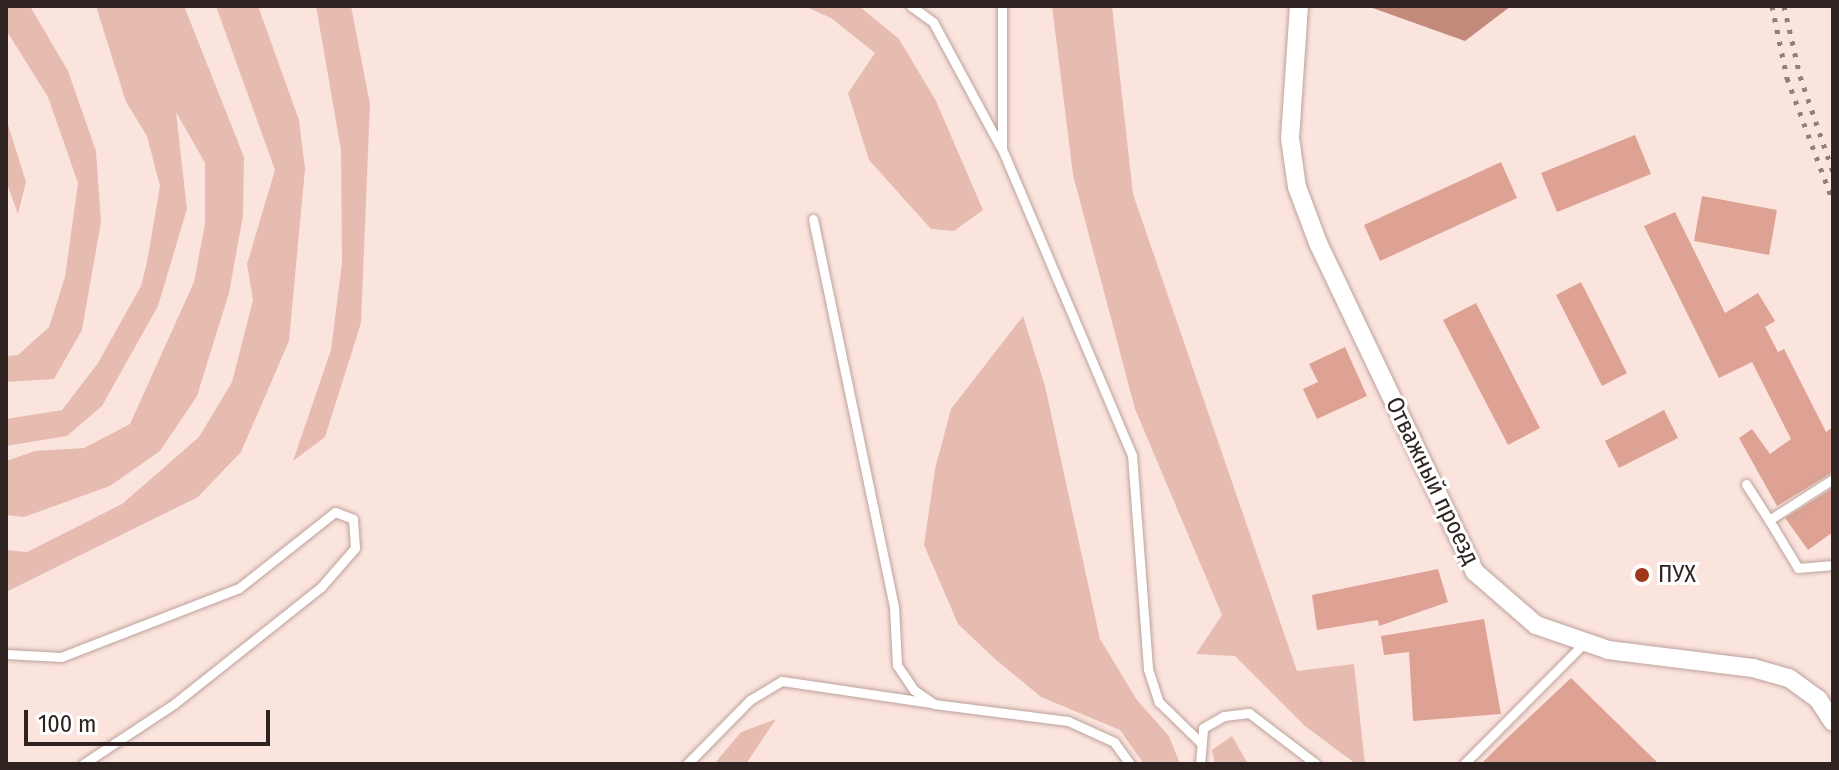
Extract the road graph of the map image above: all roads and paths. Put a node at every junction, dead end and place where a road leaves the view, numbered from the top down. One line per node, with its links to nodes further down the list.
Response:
1 (911, 6): 4 (lane)
2 (1002, 6): 4 (lane)
3 (1299, 6): 10 (street, Отважный проезд)
4 (1002, 149): 14 (lane)
5 (813, 219): 12 (lane)
6 (1833, 479): 8 (lane)
7 (1746, 484): 8 (lane)
8 (1769, 520): 9 (lane)
9 (1833, 565)
10 (1583, 644): 13 (street, Отважный проезд); 20 (lane)
11 (6, 654): 15 (lane)
12 (934, 704): 16 (lane); 17 (lane)
13 (1833, 722)
14 (1201, 743): 18 (lane); 19 (lane)
15 (83, 764)
16 (687, 764)
17 (1130, 764)
18 (1200, 764)
19 (1316, 764)
20 (1464, 764)

